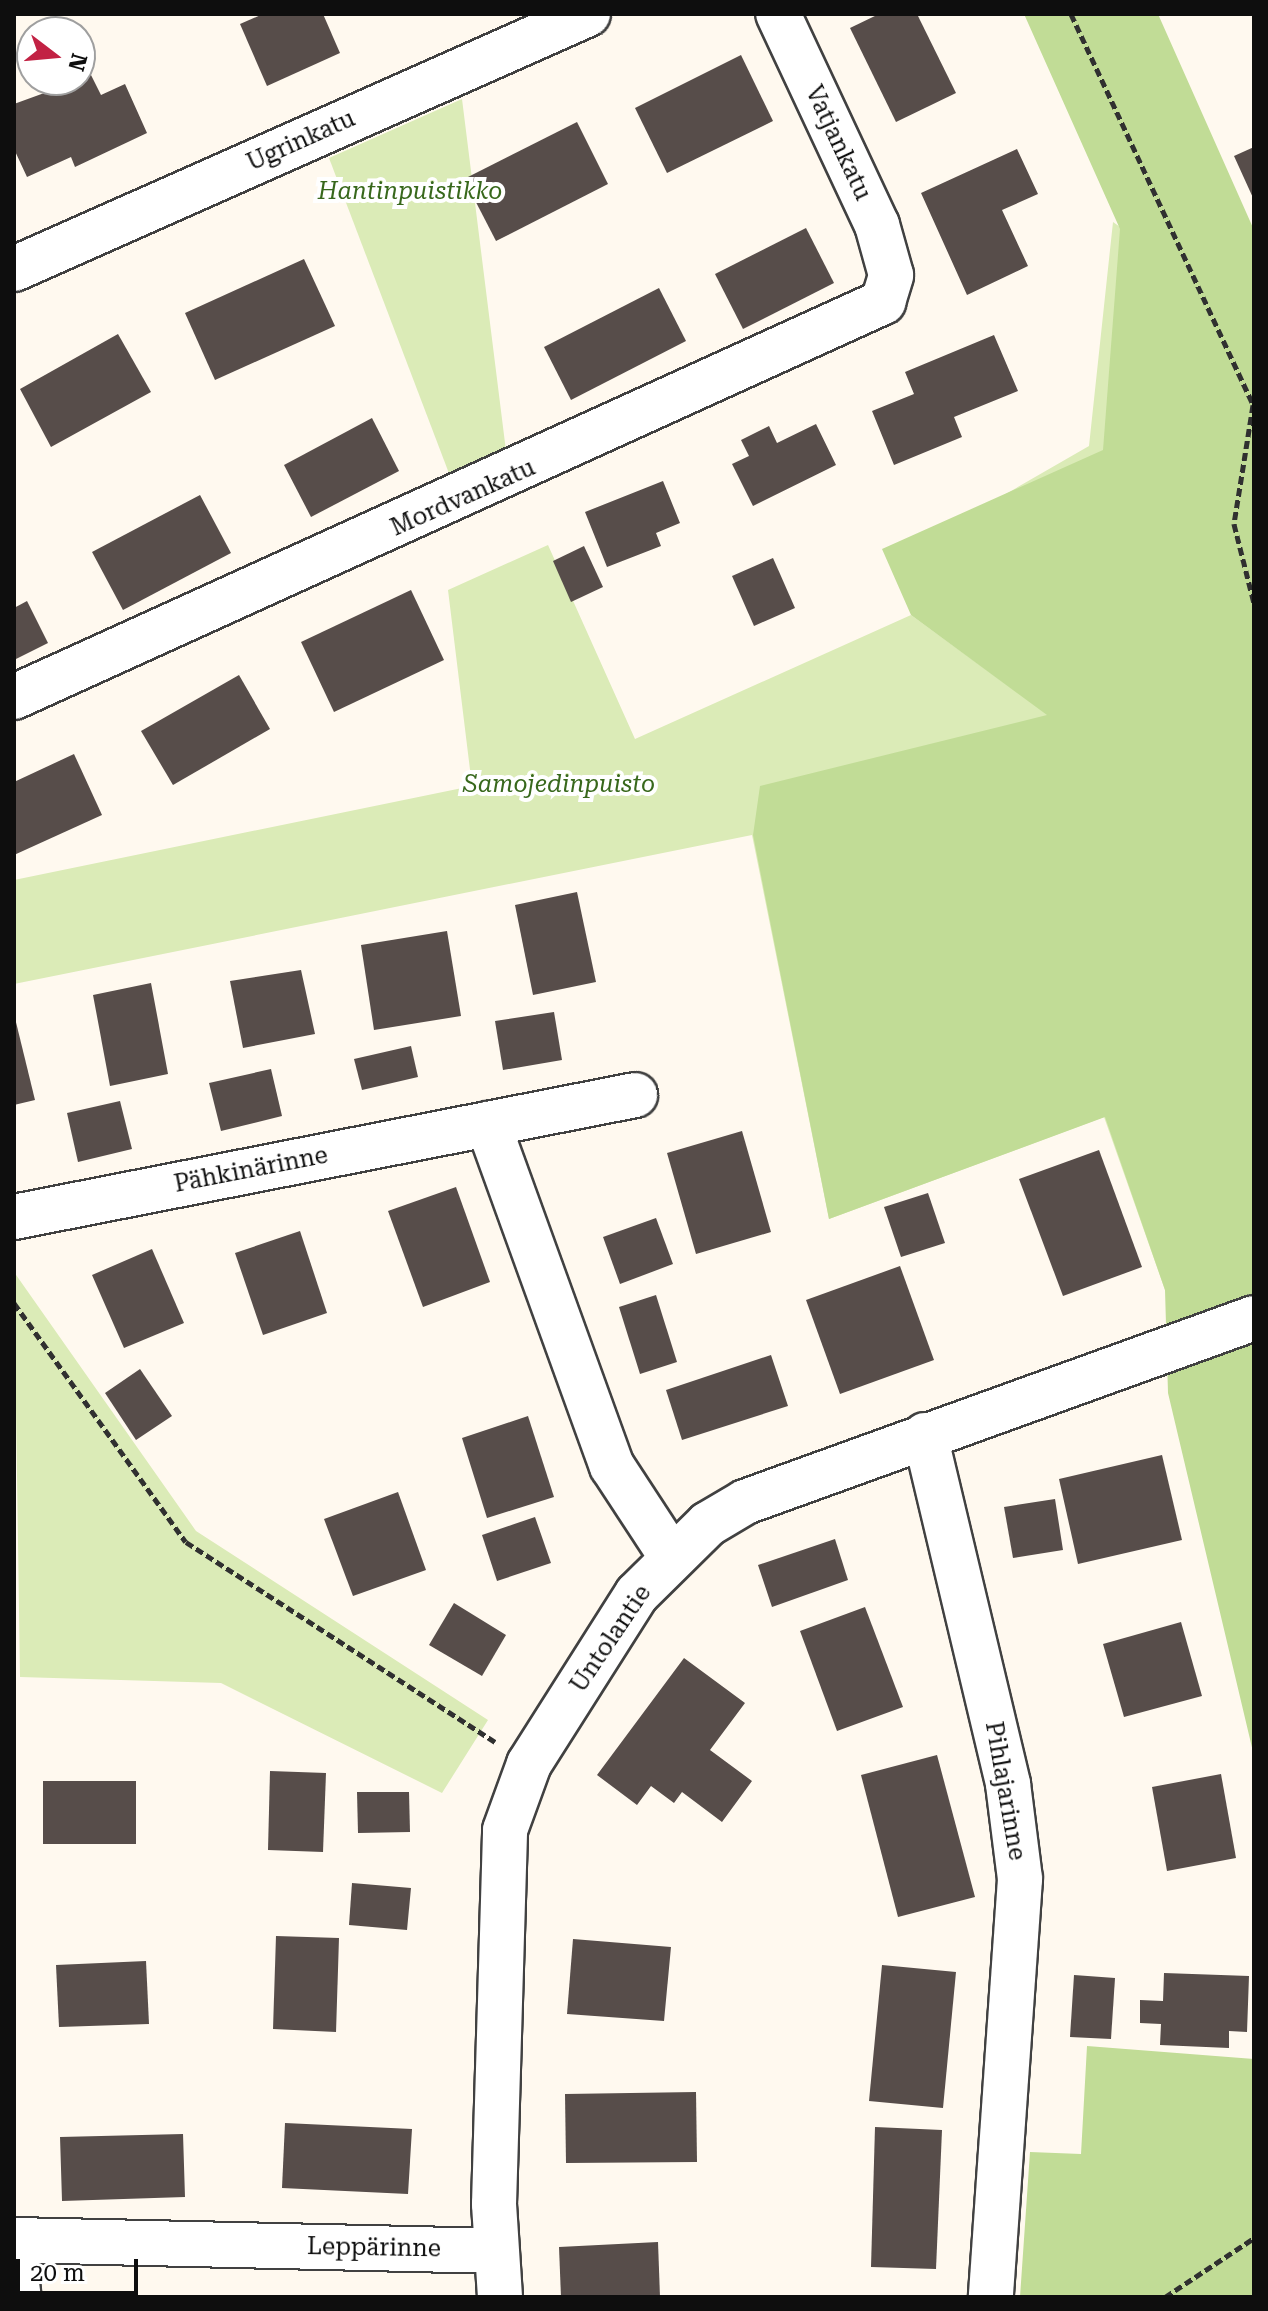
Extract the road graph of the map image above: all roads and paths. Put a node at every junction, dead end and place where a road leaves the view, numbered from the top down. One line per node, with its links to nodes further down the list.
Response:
1 (588, 14): 4 (street, Ugrinkatu)
2 (778, 14): 5 (street, Vatjankatu)
3 (1071, 14): 6 (path)
4 (14, 269)
5 (891, 275): 7 (street, Mordvankatu)
6 (1254, 603)
7 (14, 697)
8 (635, 1095): 9 (street, Pähkinärinne)
9 (488, 1124): 10 (street, Pähkinärinne); 14 (street)
10 (14, 1217)
11 (14, 1303): 15 (path)
12 (1254, 1318): 13 (street, Untolantie)
13 (925, 1435): 14 (street, Untolantie); 22 (street, Pihlajarinne)
14 (671, 1556): 15 (street, Untolantie)
15 (529, 1764): 18 (street, Untolantie)
16 (1254, 2238): 23 (path)
17 (14, 2240): 18 (street, Leppärinne)
18 (495, 2251): 21 (street, Untolantie)
19 (14, 2259): 20 (street)
20 (19, 2297)
21 (500, 2297)
22 (991, 2297)
23 (1165, 2297)

